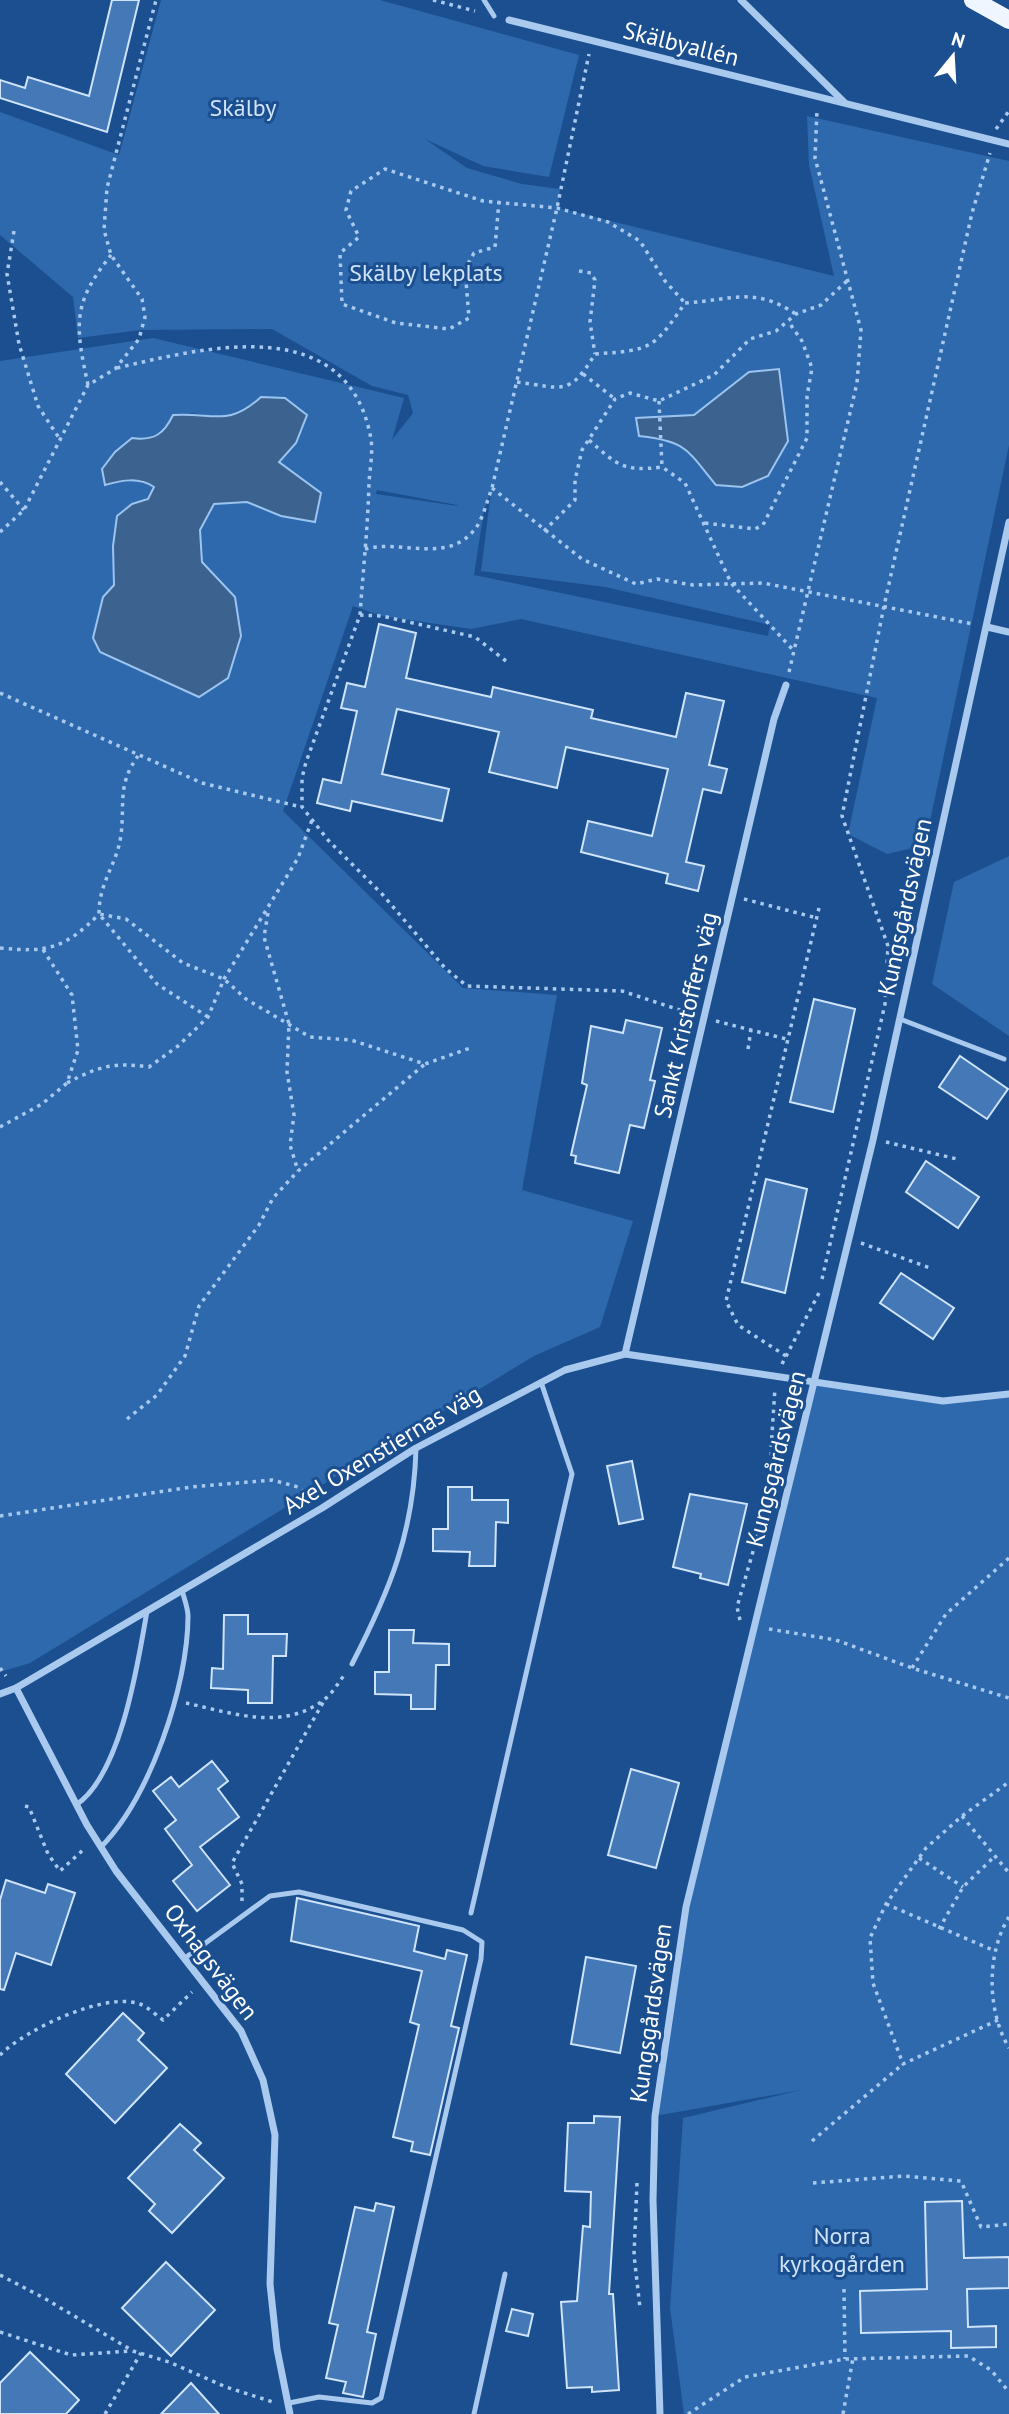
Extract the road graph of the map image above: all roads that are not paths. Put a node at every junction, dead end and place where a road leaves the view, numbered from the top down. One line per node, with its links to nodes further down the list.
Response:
1 (484, 0): 4 (lane)
2 (741, 0): 7 (street, Skälbyallén)
3 (973, 0): 6 (main road)
4 (494, 16)
5 (509, 20): 7 (street, Skälbyallén)
6 (1009, 20)
7 (844, 102): 8 (street, Skälbyallén)
8 (1009, 144)
9 (1009, 522): 10 (street, Kungsgårdsvägen)
10 (987, 627): 11 (street); 13 (street, Kungsgårdsvägen)
11 (1009, 632)
12 (786, 685): 15 (street, Sankt Kristoffers väg)
13 (900, 1019): 14 (lane); 17 (street, Kungsgårdsvägen)
14 (1004, 1059)
15 (625, 1354): 16 (street, Axel Oxenstiernas väg); 17 (street, Axel Oxenstiernas väg)
16 (541, 1382): 19 (street, Axel Oxenstiernas väg); 27 (lane)
17 (814, 1384): 18 (street, Axel Oxenstiernas väg); 33 (street, Kungsgårdsvägen)
18 (1009, 1394)
19 (416, 1448): 20 (street, Axel Oxenstiernas väg); 22 (lane)
20 (182, 1590): 21 (street, Axel Oxenstiernas väg); 26 (lane)
21 (147, 1611): 23 (street, Axel Oxenstiernas väg); 25 (lane)
22 (352, 1664)
23 (16, 1688): 24 (street, Axel Oxenstiernas väg); 25 (street, Oxhagsvägen)
24 (0, 1694)
25 (76, 1805): 26 (street, Oxhagsvägen)
26 (101, 1847): 28 (street, Oxhagsvägen)
27 (471, 1913)
28 (185, 1958): 30 (street, Oxhagsvägen); 30 (lane)
29 (505, 2274): 32 (lane)
30 (289, 2403): 31 (street, Oxhagsvägen)
31 (290, 2414)
32 (474, 2414)
33 (660, 2414)

